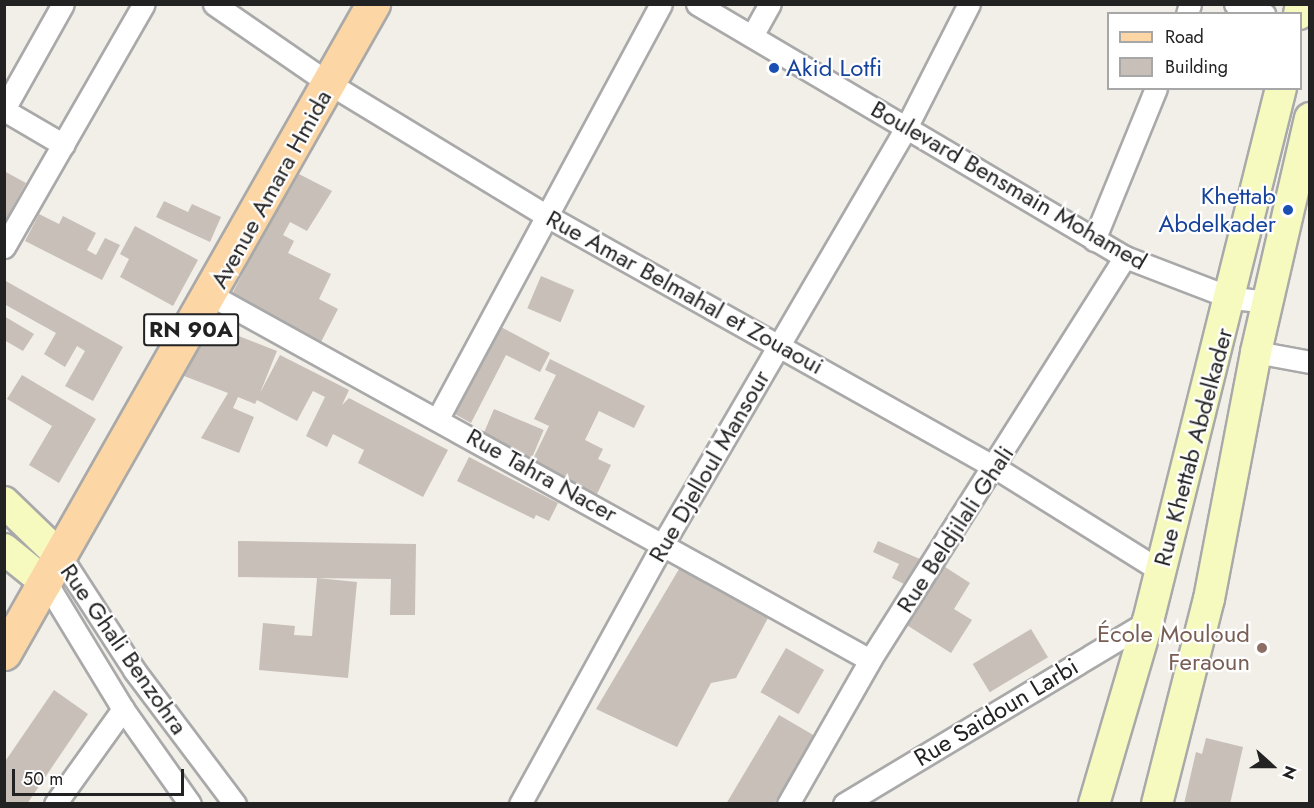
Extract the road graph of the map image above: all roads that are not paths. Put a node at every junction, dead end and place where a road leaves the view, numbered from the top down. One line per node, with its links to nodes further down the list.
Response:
1 (63, 4): 15 (street)
2 (144, 4): 18 (street)
3 (214, 4): 12 (street, Rue Amar Belmahal et Zouaoui)
4 (373, 4): 12 (main road, Avenue Amara Hmida / RN 90A)
5 (661, 4): 20 (street)
6 (698, 4): 11 (street, Boulevard Bensmain Mohamed)
7 (770, 4): 11 (street)
8 (969, 4): 17 (street, Rue Djelloul Mansour)
9 (1235, 4): 10 (street)
10 (1258, 12)
11 (752, 36): 17 (street, Boulevard Bensmain Mohamed)
12 (330, 84): 20 (street, Rue Amar Belmahal et Zouaoui); 24 (main road, Avenue Amara Hmida / RN 90A)
13 (1155, 90): 21 (street)
14 (1281, 90): 25 (main road, Rue Khettab Abdelkader)
15 (4, 110): 18 (street)
16 (1310, 118): 19 (main road, Rue Khettab Abdelkader)
17 (907, 126): 21 (street, Boulevard Bensmain Mohamed); 27 (street, Rue Djelloul Mansour)
18 (64, 145): 22 (street)
19 (1300, 205): 26 (main road, Rue Khettab Abdelkader)
20 (547, 216): 27 (street, Rue Amar Belmahal et Zouaoui); 30 (street)
21 (1094, 240): 23 (street, Boulevard Bensmain Mohamed)
22 (4, 247)
23 (1125, 257): 25 (street, Boulevard Bensmain Mohamed); 31 (street, Rue Beldjilali Ghali)
24 (211, 295): 30 (street, Rue Tahra Nacer); 35 (main road, Avenue Amara Hmida / RN 90A)
25 (1232, 298): 26 (street, Boulevard Bensmain Mohamed); 36 (main road, Rue Khettab Abdelkader)
26 (1270, 302): 28 (main road, Rue Khettab Abdelkader)
27 (780, 343): 31 (street, Rue Amar Belmahal et Zouaoui); 33 (street, Rue Djelloul Mansour)
28 (1256, 352): 29 (street); 48 (main road, Rue Khettab Abdelkader)
29 (1310, 362)
30 (438, 418): 33 (street, Rue Tahra Nacer)
31 (996, 468): 36 (street, Rue Amar Belmahal et Zouaoui); 39 (street, Rue Beldjilali Ghali)
32 (4, 502): 35 (main road, Rue Ghali Benzohra)
33 (664, 542): 39 (street, Rue Tahra Nacer); 44 (street, Rue Djelloul Mansour)
34 (4, 549): 35 (main road, Rue Ghali Benzohra)
35 (54, 570): 38 (main road, Avenue Amara Hmida / RN 90A); 40 (street, Rue Ghali Benzohra); 43 (street, Rue Ghali Benzohra)
36 (1161, 571): 37 (main road, Rue Khettab Abdelkader)
37 (1148, 621): 46 (street, Rue Saidoun Larbi); 47 (main road, Rue Khettab Abdelkader)
38 (4, 653)
39 (870, 660): 45 (street, Rue Beldjilali Ghali)
40 (123, 709): 41 (street); 42 (street, Rue Ghali Benzohra)
41 (55, 804)
42 (190, 804)
43 (235, 804)
44 (520, 804)
45 (788, 804)
46 (844, 804)
47 (1094, 804)
48 (1157, 804)

